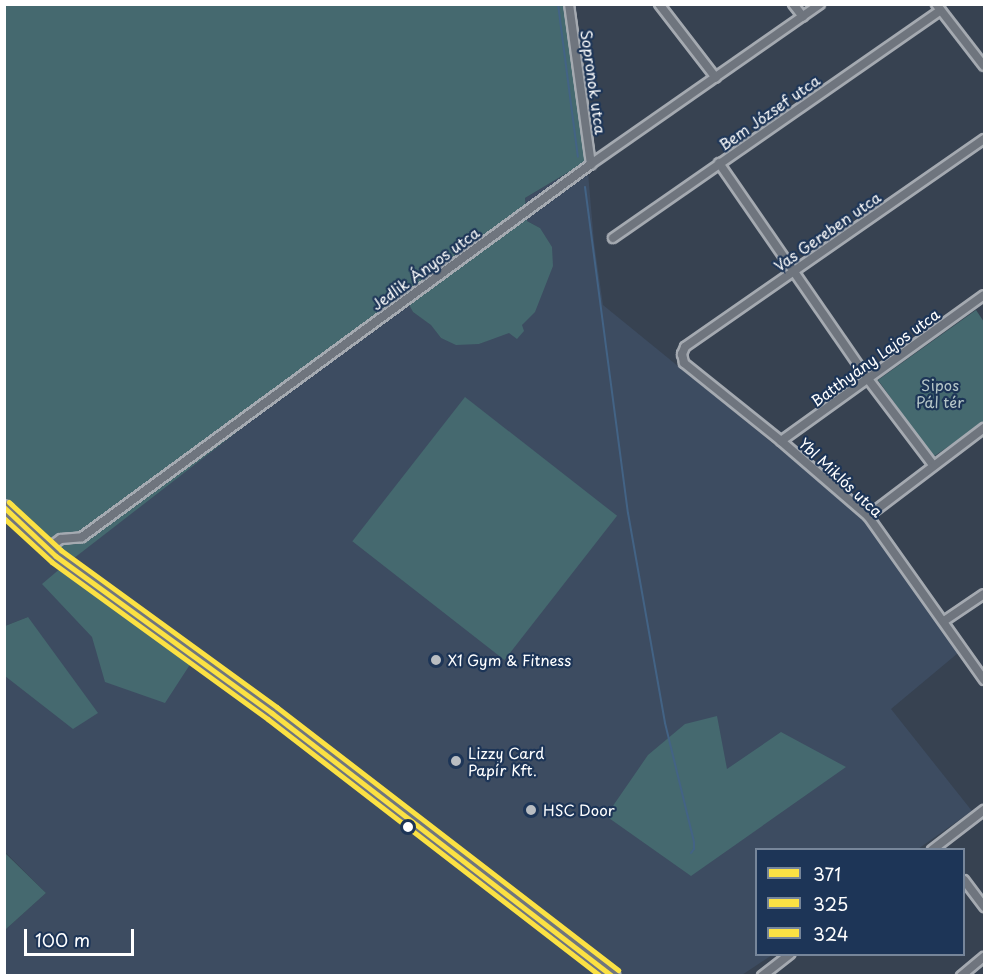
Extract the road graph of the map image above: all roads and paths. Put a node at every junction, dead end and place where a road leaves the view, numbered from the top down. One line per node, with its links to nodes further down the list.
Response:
1 (569, 4): 11 (street, Sopronok utca)
2 (659, 4): 8 (street)
3 (794, 4): 6 (street)
4 (820, 4): 6 (street, Jedlik Ányos utca)
5 (938, 8): 7 (street); 10 (street, Bem József utca)
6 (803, 17): 8 (street, Jedlik Ányos utca)
7 (984, 66)
8 (716, 78): 11 (street, Jedlik Ányos utca)
9 (984, 139): 13 (street, Vas Gereben utca)
10 (718, 163): 12 (street, Bem József utca); 13 (street)
11 (591, 164): 22 (street, Jedlik Ányos utca)
12 (613, 238)
13 (793, 271): 15 (street, Vas Gereben utca); 16 (street)
14 (984, 295): 16 (street, Batthyány Lajos utca)
15 (685, 347): 18 (street, Ybl Miklós utca)
16 (868, 379): 18 (street, Batthyány Lajos utca); 19 (street)
17 (984, 428): 19 (street)
18 (782, 441): 21 (street, Ybl Miklós utca)
19 (933, 465): 21 (street)
20 (5, 509): 22 (main road)
21 (868, 516): 24 (street, Ybl Miklós utca)
22 (47, 549): 32 (main road)
23 (984, 594): 24 (street)
24 (944, 621): 25 (street, Ybl Miklós utca)
25 (984, 680)
26 (984, 810): 27 (street)
27 (935, 848)
28 (965, 883): 29 (street)
29 (984, 907)
30 (787, 956): 33 (street)
31 (984, 957): 34 (street)
32 (613, 975)
33 (762, 975)
34 (961, 975)

